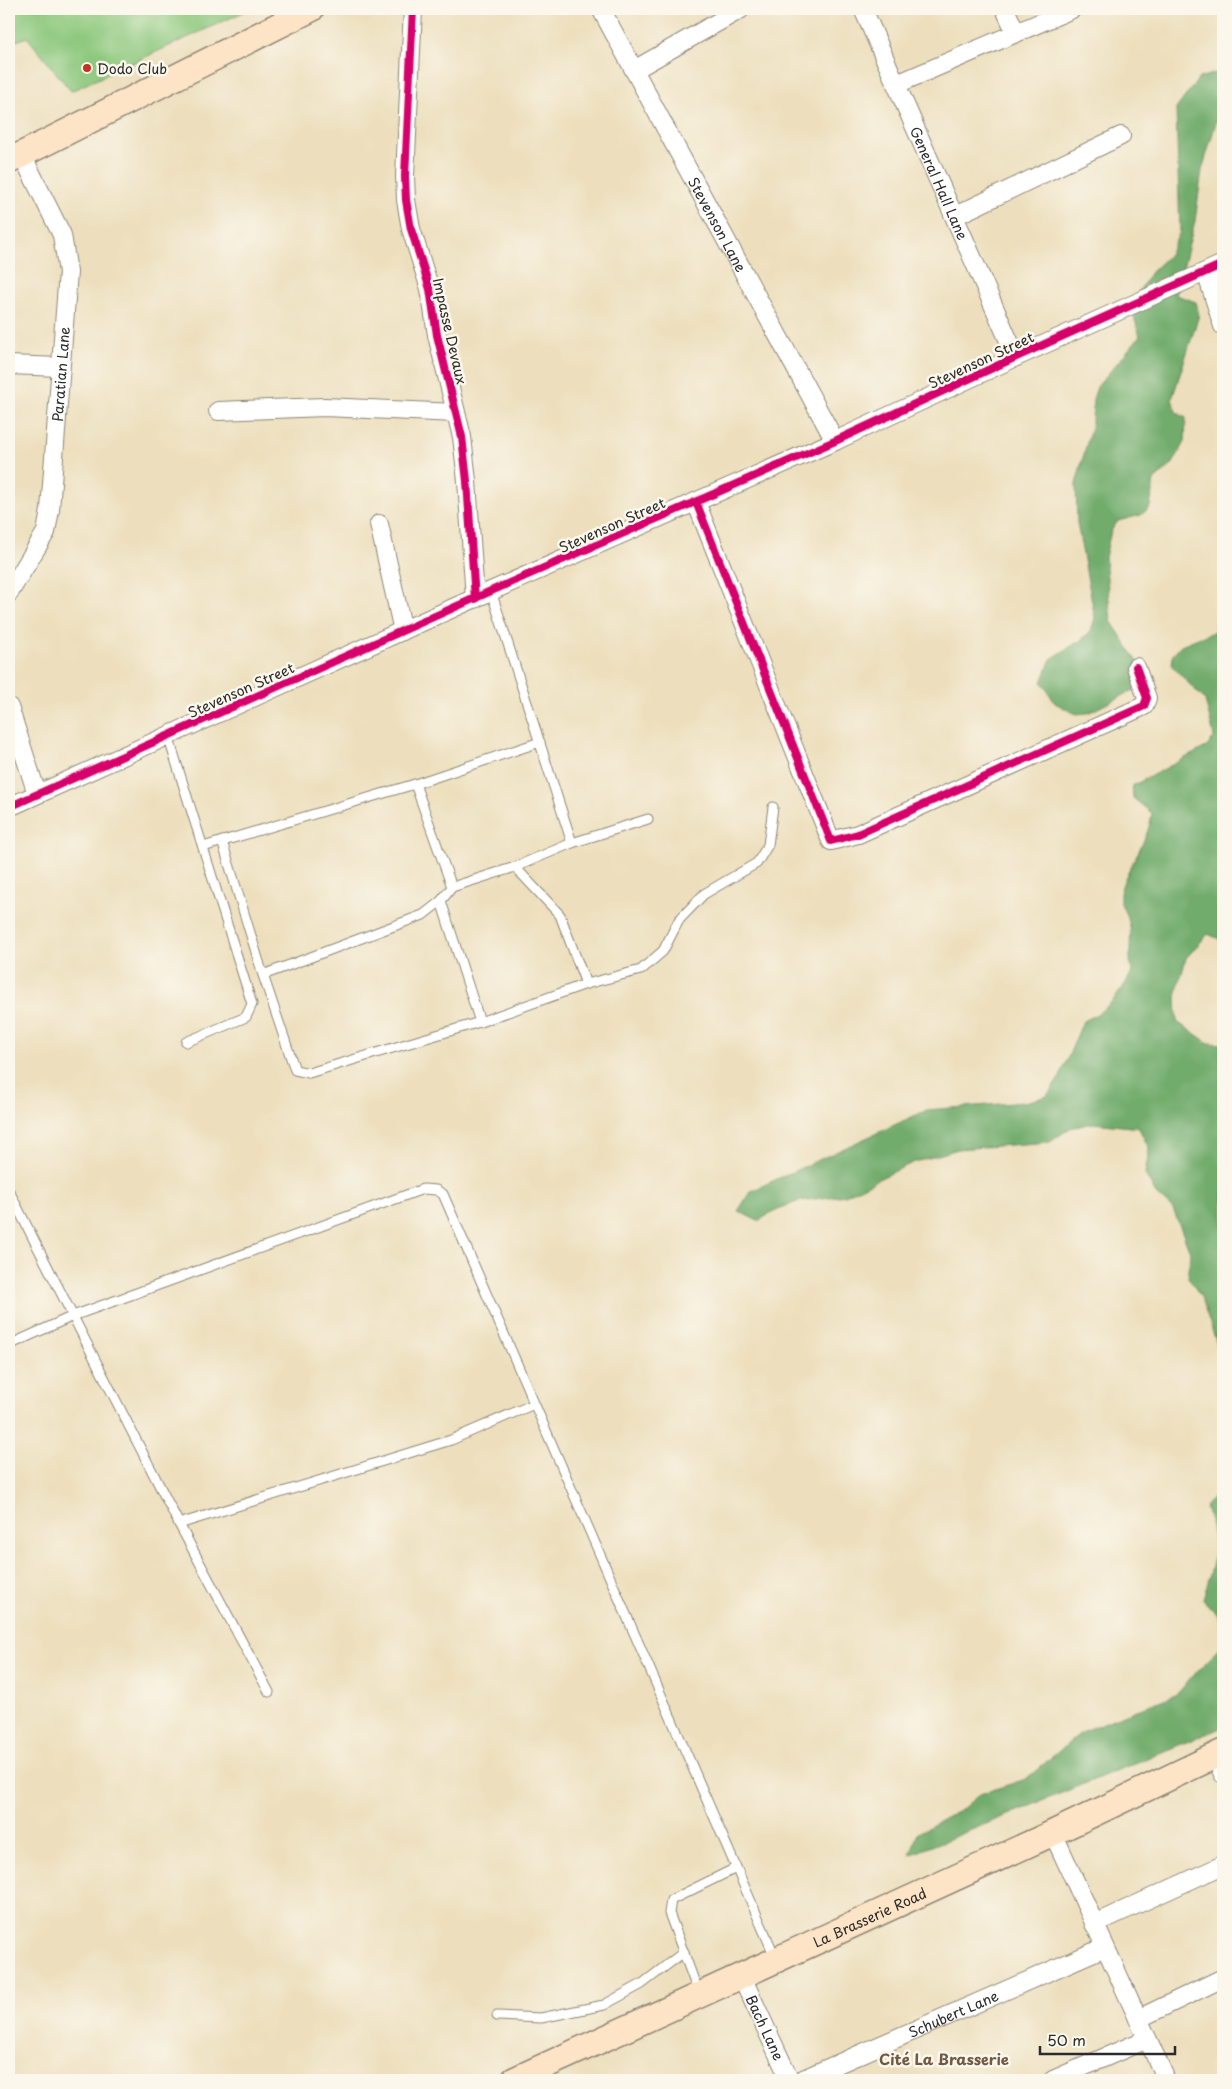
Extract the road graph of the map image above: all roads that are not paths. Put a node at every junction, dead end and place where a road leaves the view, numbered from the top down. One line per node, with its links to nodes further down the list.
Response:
1 (311, 9): 12 (main road)
2 (413, 9): 21 (street, Impasse Devaux)
3 (601, 9): 9 (street, Stevenson Lane)
4 (741, 9): 9 (street)
5 (863, 9): 10 (street, General Hall Lane)
6 (1005, 9): 8 (street)
7 (1072, 9): 8 (street)
8 (1016, 33): 10 (street)
9 (634, 70): 22 (street, Stevenson Lane)
10 (897, 84): 13 (street, General Hall Lane)
11 (1121, 136): 13 (street)
12 (15, 158): 19 (street, Paratian Lane)
13 (955, 216): 17 (street, General Hall Lane)
14 (1223, 264): 15 (street, Stevenson Street)
15 (1206, 272): 16 (street); 17 (street, Stevenson Street)
16 (1223, 326)
17 (1016, 357): 22 (street, Stevenson Street)
18 (9, 365): 19 (street)
19 (60, 368): 26 (street, Paratian Lane)
20 (218, 411): 21 (street)
21 (456, 413): 27 (street, Impasse Devaux)
22 (836, 441): 23 (street, Stevenson Street)
23 (696, 502): 25 (street, Stevenson Street); 29 (street)
24 (379, 524): 28 (street)
25 (491, 591): 27 (street, Stevenson Street); 32 (lane)
26 (9, 593)
27 (475, 599): 28 (street, Stevenson Street)
28 (403, 631): 31 (street, Stevenson Street)
29 (1136, 667)
30 (9, 707): 34 (street)
31 (168, 736): 34 (street, Stevenson Street); 40 (lane)
32 (540, 742): 33 (lane); 39 (lane)
33 (415, 784): 38 (lane); 42 (lane)
34 (36, 794): 35 (street, Stevenson Street)
35 (9, 807)
36 (773, 807): 45 (lane)
37 (648, 819): 39 (lane)
38 (222, 841): 40 (lane); 44 (lane)
39 (572, 843): 41 (lane)
40 (203, 847): 47 (lane)
41 (515, 867): 42 (lane); 45 (lane)
42 (452, 887): 43 (lane)
43 (441, 901): 44 (lane); 46 (lane)
44 (263, 975): 46 (lane)
45 (586, 984): 46 (lane)
46 (480, 1022)
47 (186, 1042)
48 (9, 1191): 49 (lane)
49 (73, 1316): 50 (lane); 51 (lane); 52 (lane)
50 (9, 1345)
51 (534, 1404): 52 (lane); 57 (lane)
52 (179, 1524): 53 (lane)
53 (269, 1692)
54 (1220, 1761): 55 (main road, La Brasserie Road)
55 (1053, 1833): 58 (street); 61 (main road, La Brasserie Road)
56 (1223, 1865): 58 (street)
57 (736, 1868): 60 (lane); 61 (lane)
58 (1094, 1924): 59 (street)
59 (1105, 1947): 66 (street); 71 (street, Schubert Lane)
60 (684, 1952): 64 (lane); 65 (lane)
61 (776, 1959): 62 (main road, La Brasserie Road)
62 (742, 1975): 64 (main road, La Brasserie Road); 70 (street, Bach Lane)
63 (1223, 1978): 66 (street)
64 (699, 1994): 69 (main road, La Brasserie Road)
65 (497, 2016)
66 (1138, 2019): 67 (street)
67 (1147, 2039): 68 (street); 72 (street)
68 (1164, 2075)
69 (529, 2078)
70 (790, 2080)
71 (801, 2080)
72 (1054, 2080)

